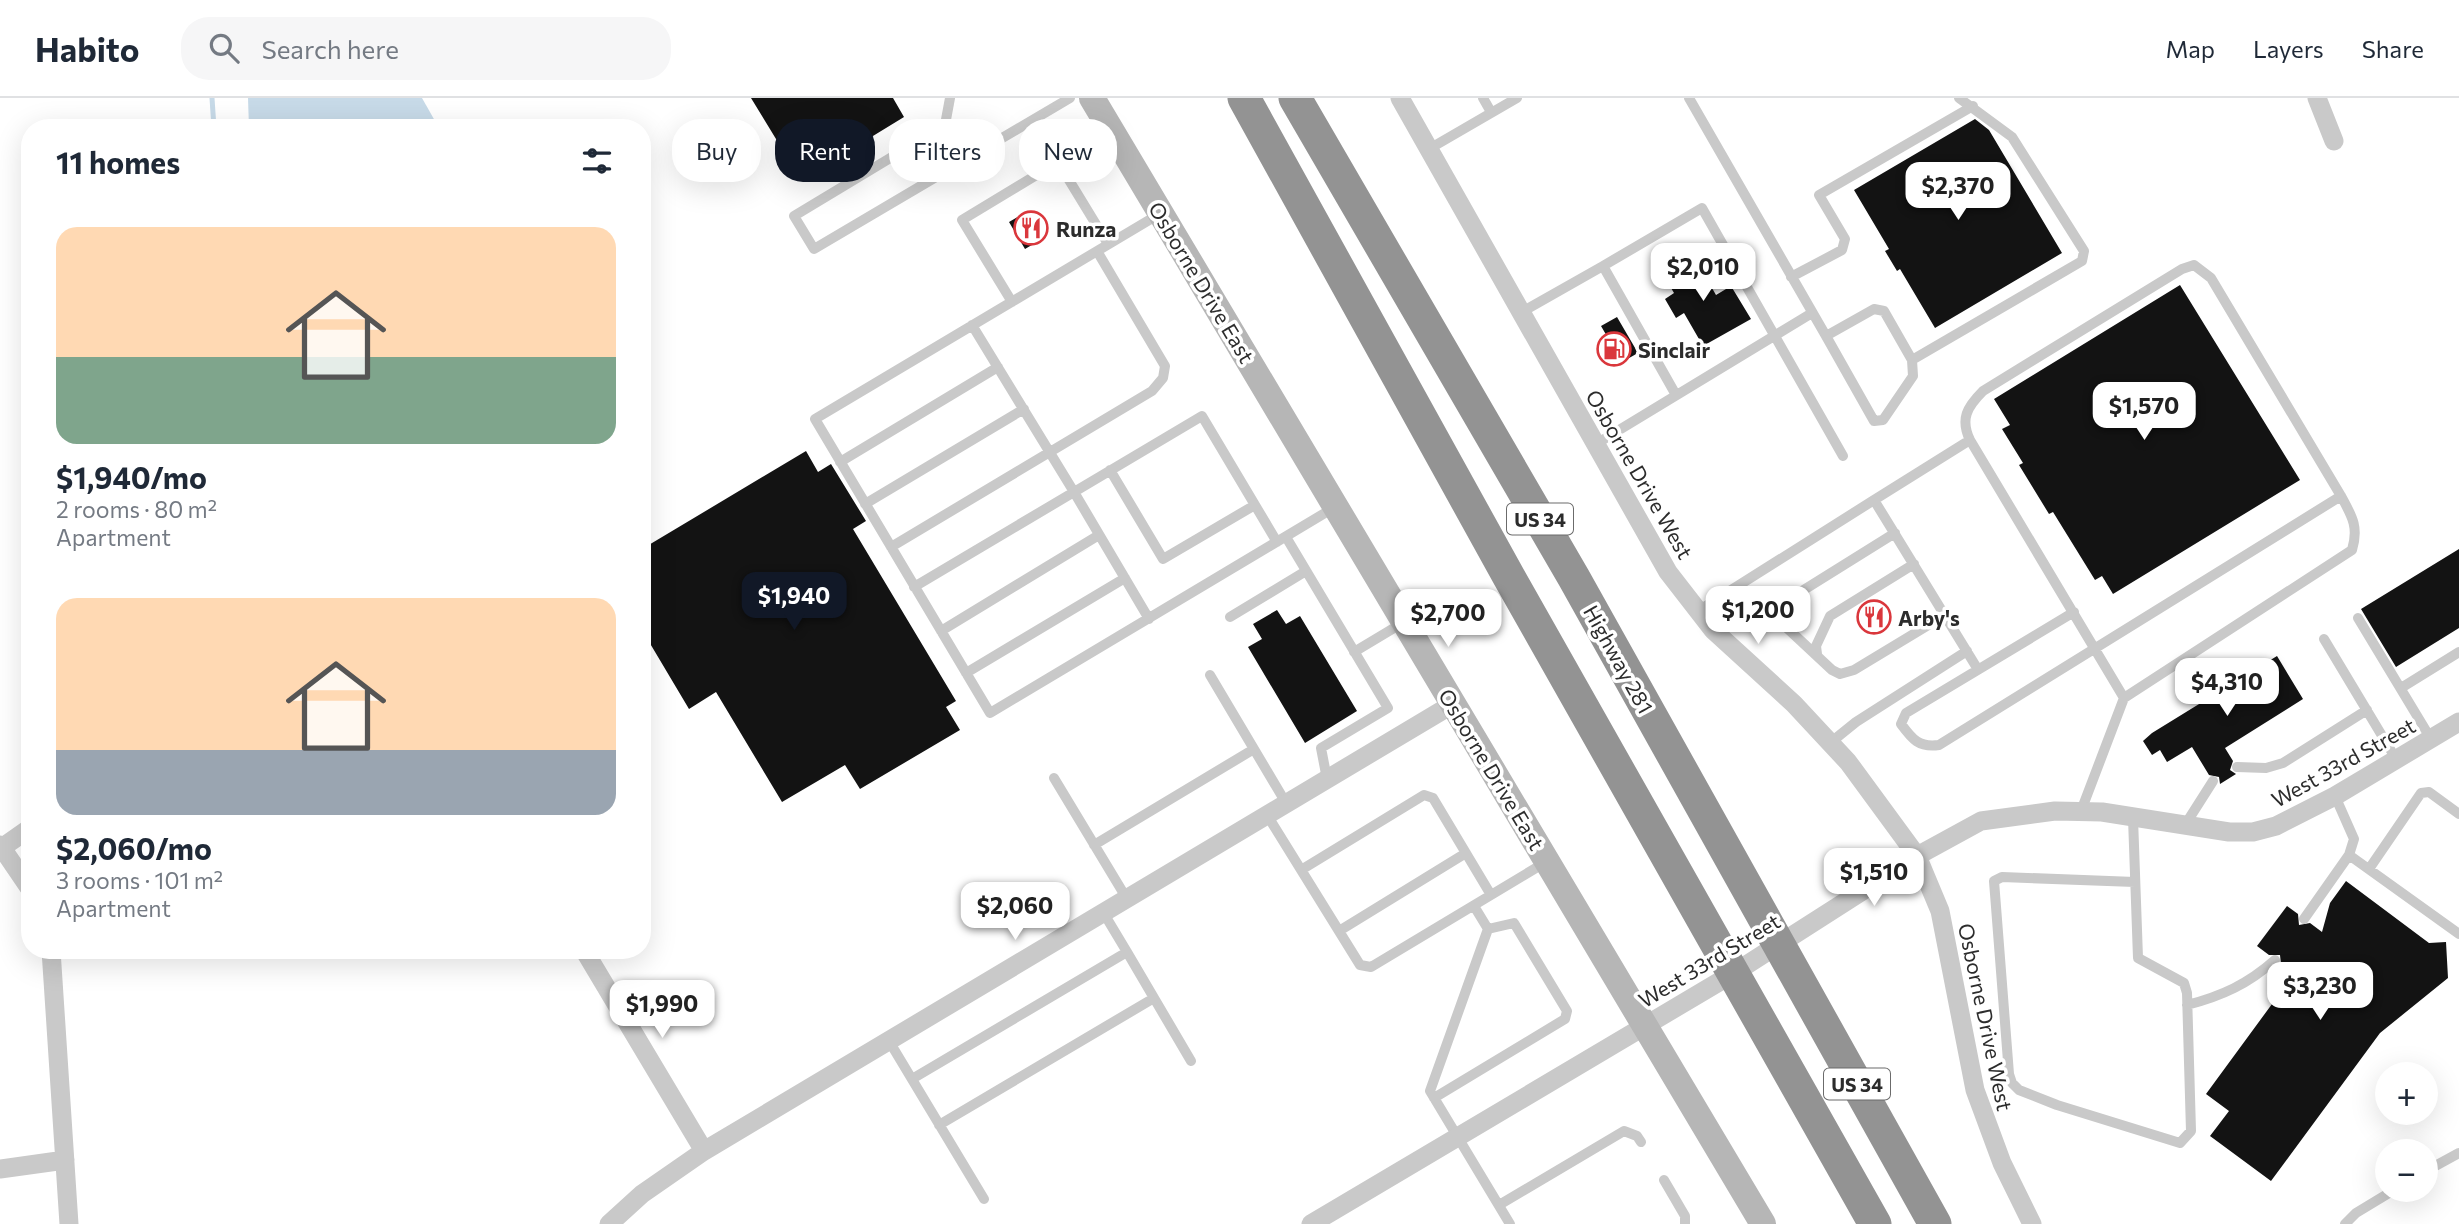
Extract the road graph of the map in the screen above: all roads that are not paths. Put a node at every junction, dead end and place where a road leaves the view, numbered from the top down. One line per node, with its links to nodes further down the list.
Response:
1 (950, 98): 14 (lane)
2 (1070, 98): 15 (lane)
3 (1092, 98): 20 (street, Osborne Drive East)
4 (1244, 98): 116 (highway, US 34)
5 (1295, 98): 111 (highway, Highway 281 / US 34)
6 (1400, 98): 17 (street, Osborne Drive West)
7 (1483, 98): 13 (lane)
8 (1517, 98): 13 (lane)
9 (1689, 98): 24 (lane)
10 (1959, 98): 12 (lane)
11 (2317, 98): 16 (street)
12 (1973, 106): 24 (lane); 31 (lane)
13 (1492, 112): 17 (lane)
14 (945, 119)
15 (1005, 137)
16 (2334, 141)
17 (1429, 149): 26 (street, Osborne Drive West)
18 (889, 158): 19 (lane)
19 (929, 182)
20 (1161, 213): 21 (lane); 46 (street, Osborne Drive East)
21 (1108, 244): 22 (lane); 25 (lane)
22 (1097, 251): 25 (lane); 37 (lane)
23 (1603, 266): 26 (lane); 29 (lane); 33 (lane)
24 (1791, 277): 27 (lane)
25 (1012, 302): 28 (lane)
26 (1522, 312): 36 (street, Osborne Drive West)
27 (1812, 313): 29 (lane); 30 (lane)
28 (972, 325): 32 (lane); 39 (lane)
29 (1773, 336): 33 (lane); 38 (lane)
30 (1825, 336): 31 (lane); 31 (lane)
31 (1912, 360)
32 (998, 367): 34 (lane); 39 (lane)
33 (1676, 395): 36 (lane)
34 (1024, 410): 37 (lane); 44 (lane)
35 (1970, 440): 42 (lane); 43 (lane); 56 (lane)
36 (1596, 443): 55 (street, Osborne Drive West)
37 (1049, 452): 41 (lane); 50 (lane)
38 (1843, 456)
39 (840, 462): 44 (lane)
40 (1110, 470): 41 (lane); 45 (lane); 45 (lane)
41 (1074, 492): 48 (lane); 54 (lane)
42 (2341, 496): 64 (lane); 73 (lane)
43 (1874, 500): 47 (lane); 55 (lane)
44 (865, 504): 50 (lane)
45 (1255, 505): 49 (lane)
46 (1336, 507): 49 (lane); 61 (street, Osborne Drive East)
47 (1895, 533): 51 (lane); 68 (lane)
48 (1099, 535): 53 (lane); 62 (lane)
49 (1281, 539): 52 (lane); 59 (lane)
50 (891, 547): 54 (lane)
51 (1914, 564): 57 (lane); 68 (lane)
52 (1306, 571): 58 (lane); 66 (lane)
53 (1125, 578): 59 (lane); 70 (lane)
54 (914, 587): 62 (lane)
55 (1698, 611): 78 (street, Osborne Drive West)
56 (2074, 612): 64 (lane); 69 (lane)
57 (1945, 615): 65 (lane); 68 (lane)
58 (1230, 617)
59 (1149, 618): 70 (lane)
60 (2358, 618): 72 (lane)
61 (1404, 622): 66 (lane); 74 (street, Osborne Drive East)
62 (941, 631): 70 (lane)
63 (2324, 639): 75 (lane)
64 (2095, 649): 69 (lane); 73 (lane)
65 (1967, 651): 69 (lane); 78 (lane)
66 (1354, 652): 83 (lane)
67 (2459, 652): 72 (lane)
68 (1817, 654)
69 (1977, 668)
70 (966, 673)
71 (1210, 675): 79 (lane)
72 (2401, 688): 77 (lane)
73 (2124, 698): 87 (lane)
74 (1453, 704): 83 (street); 98 (street, Osborne Drive East)
75 (2367, 710): 80 (lane); 81 (lane)
76 (2459, 722): 77 (street, West 33rd Street)
77 (2431, 739): 80 (street, West 33rd Street)
78 (1830, 743): 97 (street, Osborne Drive West)
79 (1254, 749): 86 (lane); 93 (lane)
80 (2396, 759): 85 (street, West 33rd Street)
81 (2237, 767)
82 (1054, 778): 93 (lane)
83 (1327, 779): 86 (street)
84 (2213, 781): 91 (lane)
85 (2334, 796): 91 (street, West 33rd Street); 96 (lane)
86 (1286, 803): 89 (street)
87 (2081, 811): 90 (street, West 33rd Street); 97 (street, West 33rd Street)
88 (2459, 814): 99 (lane)
89 (1267, 815): 100 (lane); 104 (street)
90 (2133, 818): 91 (street, West 33rd Street); 102 (lane)
91 (2185, 826)
92 (21, 834): 94 (street)
93 (1094, 845): 104 (lane)
94 (1, 847): 101 (street)
95 (1466, 853): 100 (lane); 103 (lane); 109 (lane)
96 (2349, 855): 99 (lane); 107 (lane)
97 (1917, 856): 111 (street, West 33rd Street); 144 (street, Osborne Drive West)
98 (1547, 862): 103 (lane); 119 (street, Osborne Drive East)
99 (2369, 869): 110 (lane)
100 (1301, 870): 109 (lane)
101 (21, 876)
102 (2135, 882): 118 (lane); 118 (lane)
103 (1491, 895): 105 (lane)
104 (1127, 899): 106 (street)
105 (1474, 906): 108 (lane); 109 (lane)
106 (1103, 912): 112 (lane); 120 (street)
107 (2304, 919)
108 (1488, 929): 123 (lane); 123 (lane)
109 (1339, 931)
110 (2459, 934)
111 (1778, 945): 116 (street, West 33rd Street); 143 (highway, Highway 281 / US 34)
112 (1127, 952): 117 (lane); 122 (lane)
113 (52, 959): 129 (street)
114 (589, 959): 127 (street)
115 (2275, 960): 118 (lane)
116 (1734, 973): 119 (street, West 33rd Street); 142 (highway, US 34)
117 (1154, 998): 121 (lane); 124 (lane)
118 (2187, 1005)
119 (1645, 1026): 125 (street, West 33rd Street); 141 (street, Osborne Drive East)
120 (889, 1041): 122 (lane); 127 (street)
121 (1191, 1060)
122 (912, 1079): 124 (lane)
123 (1434, 1098): 125 (lane)
124 (939, 1125): 133 (lane)
125 (1457, 1137): 135 (lane); 136 (street, West 33rd Street)
126 (1640, 1142): 135 (lane)
127 (704, 1151): 138 (street)
128 (2459, 1153): 130 (lane)
129 (65, 1160): 131 (street); 137 (street)
130 (2438, 1164)
131 (0, 1169)
132 (1664, 1180): 140 (lane)
133 (984, 1199)
134 (2375, 1202): 145 (lane)
135 (1499, 1205): 139 (lane)
136 (1317, 1222)
137 (69, 1224)
138 (609, 1224)
139 (1510, 1224)
140 (1685, 1224)
141 (1763, 1224)
142 (1875, 1224)
143 (1935, 1224)
144 (2032, 1224)
145 (2345, 1224)

